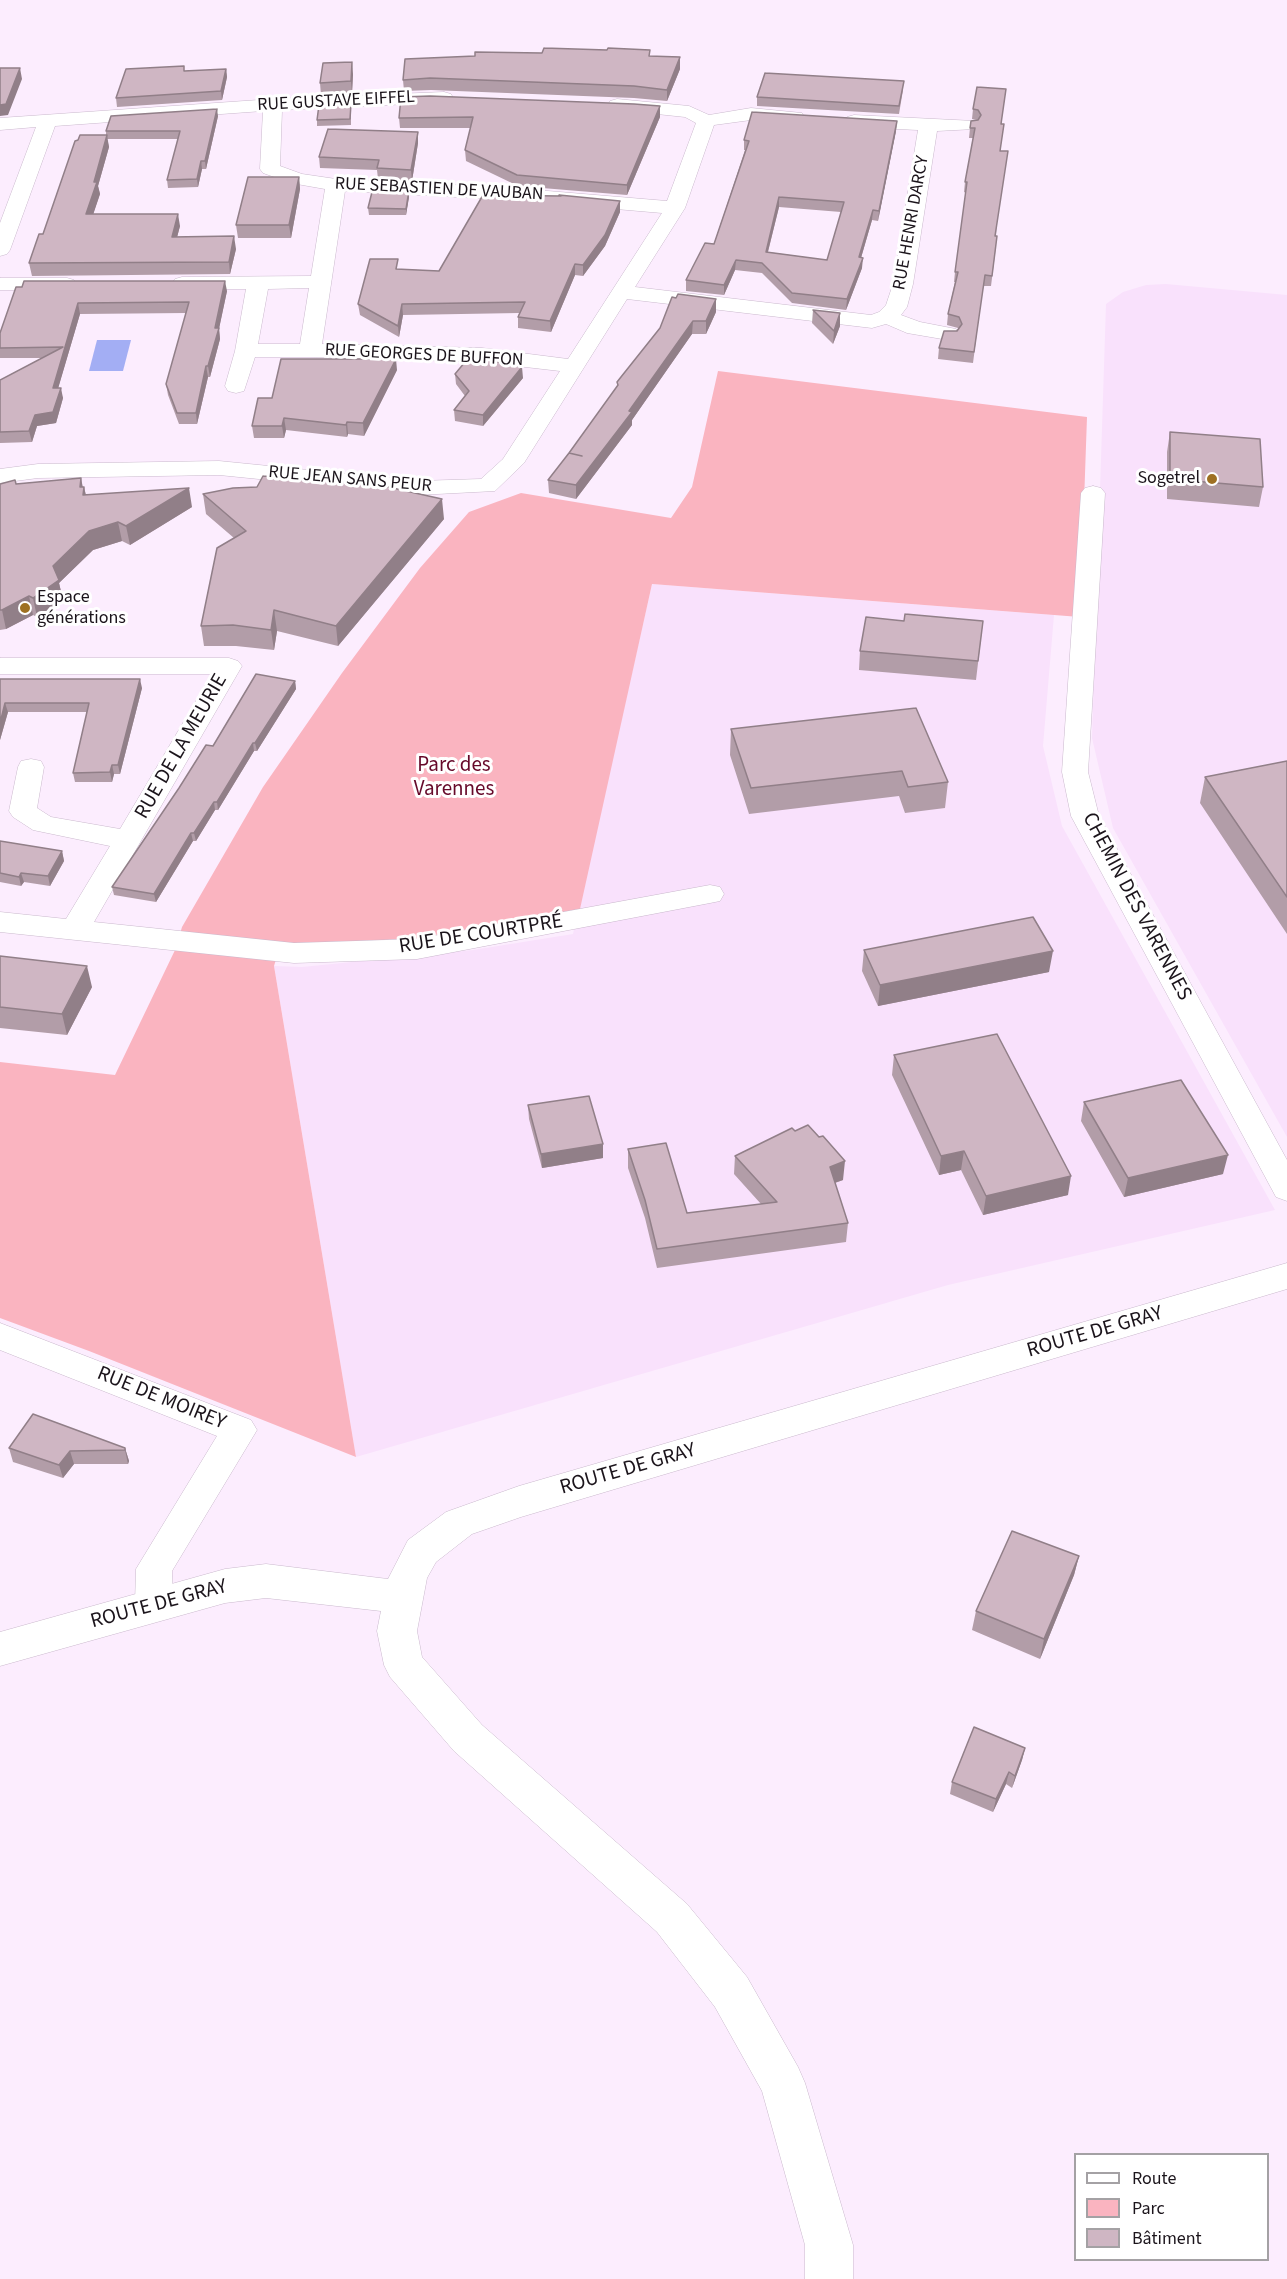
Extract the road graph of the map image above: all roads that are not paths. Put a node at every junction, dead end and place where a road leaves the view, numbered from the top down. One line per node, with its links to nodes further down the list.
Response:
1 (466, 99): 3 (street, RUE GUSTAVE EIFFEL)
2 (602, 104): 7 (street)
3 (273, 105): 6 (street, RUE GUSTAVE EIFFEL); 11 (street, RUE SEBASTIEN DE VAUBAN)
4 (810, 118): 7 (street)
5 (834, 119): 10 (street, RUE HENRI DARCY)
6 (48, 120): 8 (street, RUE GUSTAVE EIFFEL); 13 (street)
7 (706, 121): 12 (street, RUE JEAN SANS PEUR)
8 (0, 124)
9 (968, 124): 10 (street, RUE HENRI DARCY)
10 (928, 125): 20 (street, RUE HENRI DARCY)
11 (336, 185): 12 (street, RUE SEBASTIEN DE VAUBAN); 14 (street)
12 (675, 208): 19 (street, RUE JEAN SANS PEUR)
13 (0, 250)
14 (320, 282): 16 (street); 22 (street)
15 (164, 283): 16 (street)
16 (258, 283): 23 (street)
17 (0, 284): 18 (street)
18 (82, 284)
19 (622, 292): 20 (street, RUE HENRI DARCY); 24 (street, RUE JEAN SANS PEUR)
20 (888, 317): 21 (street, RUE HENRI DARCY)
21 (948, 334)
22 (310, 350): 23 (street, RUE GEORGES DE BUFFON); 24 (street, RUE GEORGES DE BUFFON)
23 (246, 351): 25 (street)
24 (574, 366): 26 (street, RUE JEAN SANS PEUR)
25 (236, 386)
26 (0, 476)
27 (1092, 493): 34 (street, CHEMIN DES VARENNES)
28 (0, 666): 30 (street, RUE DE LA MEURIE)
29 (31, 767): 30 (street)
30 (128, 840): 33 (street, RUE DE LA MEURIE)
31 (710, 894): 33 (street, RUE DE COURTPRÉ)
32 (0, 922): 33 (street, RUE DE COURTPRÉ)
33 (74, 931)
34 (1287, 1189)
35 (1287, 1276): 37 (main road, ROUTE DE GRAY)
36 (0, 1336): 38 (street, RUE DE MOIREY)
37 (402, 1597): 38 (main road, ROUTE DE GRAY); 40 (main road)
38 (154, 1604): 39 (main road, ROUTE DE GRAY)
39 (0, 1649)
40 (829, 2279)

